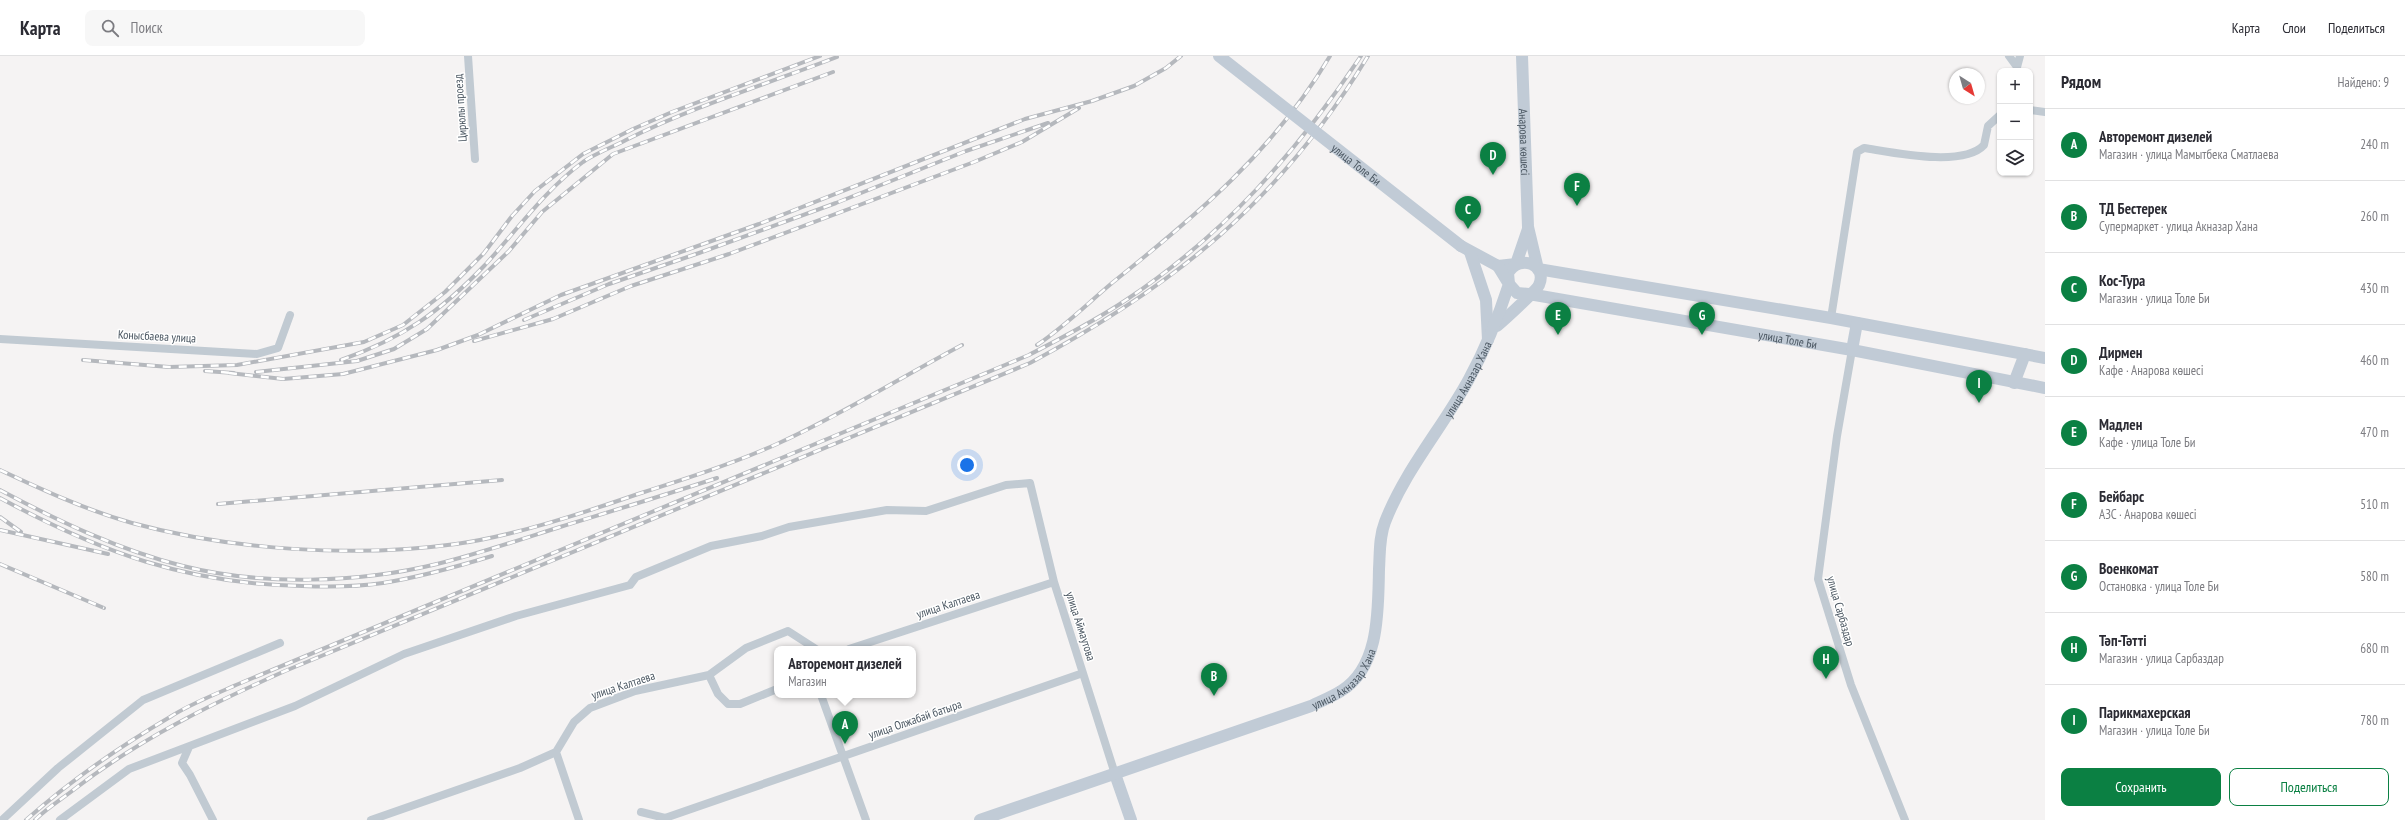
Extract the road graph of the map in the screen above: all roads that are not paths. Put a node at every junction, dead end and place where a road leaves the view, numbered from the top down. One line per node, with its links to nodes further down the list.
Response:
1 (468, 56): 11 (street, Цирюлы проезд)
2 (1219, 56): 13 (main road, улица Толе Би, bridge)
3 (1522, 56): 12 (main road, Анарова көшесі)
4 (2010, 56): 6 (street)
5 (2020, 56): 7 (street)
6 (2016, 68)
7 (2017, 68)
8 (2033, 110): 9 (street)
9 (2045, 112)
10 (1997, 117): 20 (street)
11 (476, 159)
12 (1528, 228): 14 (main road); 16 (main road)
13 (1465, 249): 15 (main road, улица Толе Би); 24 (main road)
14 (1516, 264): 15 (main road); 16 (main road); 17 (main road)
15 (1498, 266): 17 (main road)
16 (1538, 269): 18 (main road); 20 (main road)
17 (1509, 284): 18 (main road); 22 (main road, улица Акназар Хана)
18 (1529, 294): 22 (main road, улица Акназар Хана); 25 (main road, улица Толе Би)
19 (290, 315): 23 (street, Конысбаева улица)
20 (1831, 318): 21 (main road)
21 (1857, 323): 25 (main road); 26 (main road)
22 (1495, 329): 24 (main road, улица Акназар Хана)
23 (0, 339)
24 (1488, 342): 41 (main road, улица Акназар Хана)
25 (1852, 350): 28 (main road, улица Толе Би); 51 (street, улица Сарбаздар)
26 (2025, 354): 27 (main road); 28 (main road)
27 (2045, 358)
28 (2014, 383): 29 (main road, улица Толе Би)
29 (2045, 388)
30 (1054, 582): 33 (street, улица Калтаева); 34 (street, улица Аймаутова); 38 (street, улица Аймаутова)
31 (280, 643): 43 (street)
32 (811, 646): 35 (street)
33 (858, 646)
34 (1083, 673): 40 (street, улица Олжабай батыра); 41 (street, улица Аймаутова)
35 (709, 675): 36 (street); 39 (street, улица Калтаева)
36 (774, 690)
37 (822, 698): 40 (street)
38 (189, 747): 44 (street); 45 (street)
39 (556, 752): 46 (street); 47 (street)
40 (843, 756): 42 (street, улица Олжабай батыра); 48 (street)
41 (1115, 774): 49 (main road, улица Акназар Хана); 50 (main road)
42 (641, 812)
43 (2, 820)
44 (60, 820)
45 (213, 820)
46 (371, 820)
47 (579, 820)
48 (866, 820)
49 (980, 820)
50 (1131, 820)
51 (1905, 820)

